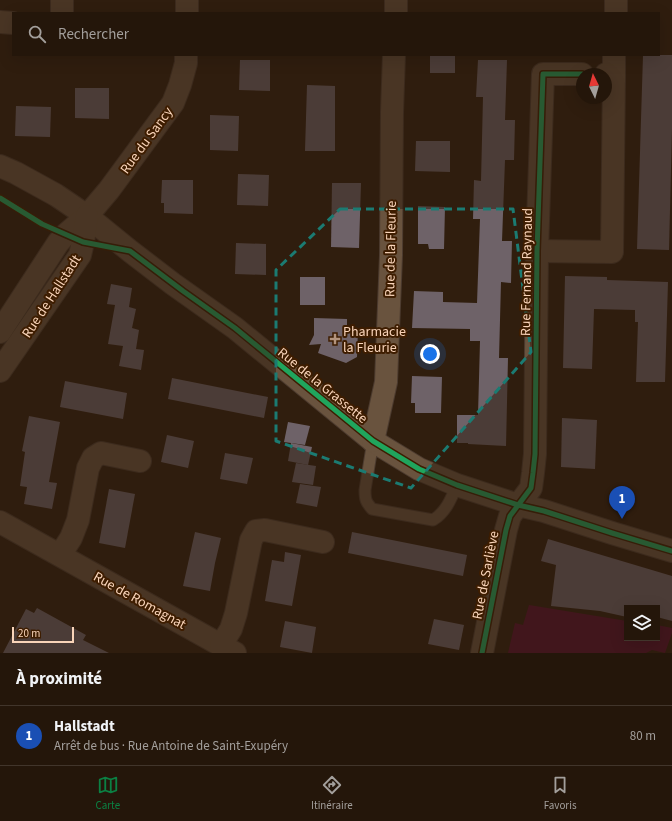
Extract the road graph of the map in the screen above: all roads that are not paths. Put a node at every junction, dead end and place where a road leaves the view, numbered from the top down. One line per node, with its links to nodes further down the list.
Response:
1 (62, 0): 5 (street)
2 (187, 0): 6 (street)
3 (396, 0): 7 (street)
4 (616, 0): 8 (street)
5 (62, 12)
6 (187, 12)
7 (396, 12)
8 (616, 12)
9 (0, 22): 10 (street)
10 (12, 23)
11 (186, 56): 16 (street, Rue du Sancy)
12 (394, 56): 20 (street, Rue de la Fleurie)
13 (576, 74): 17 (street, Rue Fernand Raynaud)
14 (611, 104): 17 (street)
15 (0, 166): 16 (street, Rue de la Grassette)
16 (87, 216): 18 (street, Rue de Hallstadt); 19 (street, Rue de Hallstadt); 20 (street, Rue de la Grassette)
17 (538, 251): 23 (street, Rue Fernand Raynaud)
18 (0, 332)
19 (0, 372)
20 (373, 441): 22 (street, Rue de la Grassette); 22 (lane)
21 (140, 461): 27 (street)
22 (457, 485): 23 (street, Rue de la Grassette)
23 (518, 505): 26 (street, Rue de la Grassette); 29 (street, Rue de Sarliève)
24 (0, 522): 27 (street, Rue de Romagnat)
25 (323, 542): 28 (street, Rue de Romagnat)
26 (672, 551)
27 (60, 555): 28 (street, Rue de Romagnat)
28 (228, 649)
29 (482, 653)

